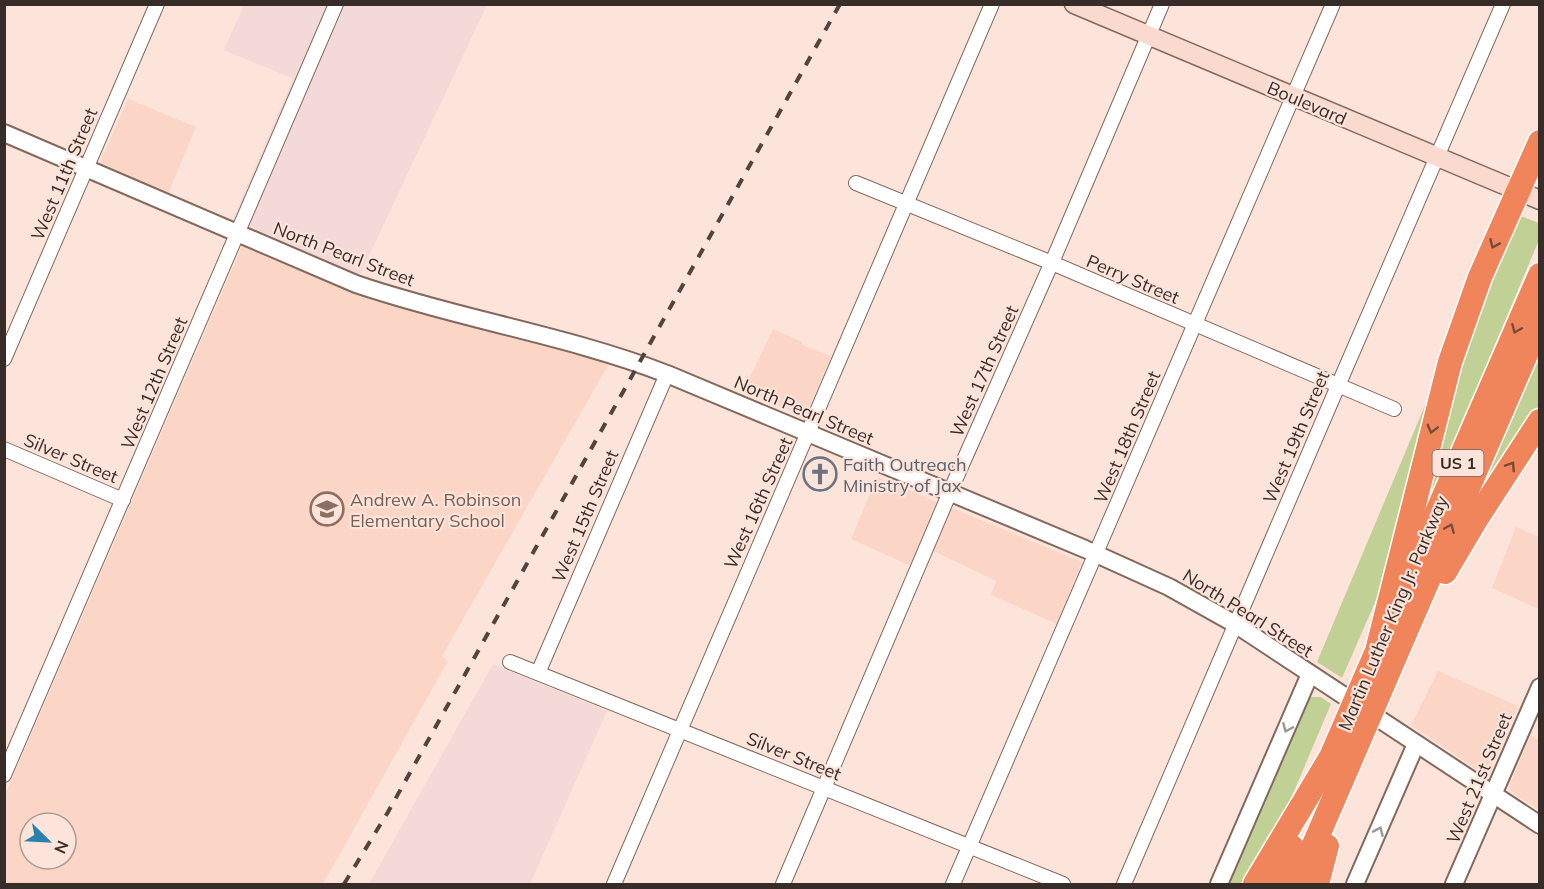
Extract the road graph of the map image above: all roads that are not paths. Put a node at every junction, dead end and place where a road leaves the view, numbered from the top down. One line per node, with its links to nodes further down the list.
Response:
1 (157, 4): 13 (street, West 11th Street)
2 (336, 4): 17 (street, West 12th Street)
3 (992, 4): 16 (street, West 16th Street)
4 (1074, 4): 8 (main road, Boulevard)
5 (1162, 4): 8 (street, West 17th Street)
6 (1333, 4): 9 (street, West 18th Street)
7 (1503, 4): 12 (street, West 19th Street)
8 (1148, 36): 9 (main road, Boulevard); 18 (street, West 17th Street)
9 (1293, 97): 12 (main road, Boulevard); 21 (street, West 18th Street)
10 (4, 133): 13 (street, North Pearl Street)
11 (1539, 142): 15 (highway)
12 (1437, 158): 15 (main road, Boulevard); 24 (street, West 19th Street)
13 (87, 168): 17 (street, North Pearl Street); 22 (street, West 11th Street)
14 (856, 183): 16 (street, Perry Street)
15 (1529, 196): 33 (highway, one-way to 33)
16 (907, 203): 18 (street, Perry Street); 27 (street, West 16th Street)
17 (238, 233): 23 (street, North Pearl Street); 30 (street, West 12th Street)
18 (1052, 263): 21 (street, Perry Street); 29 (street, West 17th Street)
19 (1539, 275): 33 (highway, Martin Luther King Jr. Parkway / US 1, one-way to 33)
20 (1539, 322): 33 (highway, Martin Luther King Jr. Parkway / US 1, one-way to 20)
21 (1195, 325): 24 (street, Perry Street); 31 (street, West 18th Street)
22 (4, 359)
23 (666, 374): 27 (street, North Pearl Street); 35 (street, West 15th Street)
24 (1338, 385): 25 (street, Perry Street); 32 (street, West 19th Street)
25 (1394, 409)
26 (1539, 421): 33 (highway, one-way to 26)
27 (808, 433): 29 (street, North Pearl Street); 38 (street, West 16th Street)
28 (4, 449): 30 (street, Silver Street)
29 (950, 492): 31 (street, North Pearl Street); 42 (street, West 17th Street)
30 (123, 500): 41 (street, West 12th Street)
31 (1096, 554): 32 (street, North Pearl Street); 46 (street, West 18th Street)
32 (1235, 624): 36 (street, North Pearl Street); 51 (street, West 19th Street)
33 (1385, 655): 40 (highway, Martin Luther King Jr. Parkway / US 1, bridge)
34 (510, 662): 35 (street, Silver Street)
35 (538, 674): 38 (street, Silver Street)
36 (1310, 674): 39 (street, North Pearl Street); 52 (street, one-way to 52)
37 (1539, 687): 43 (street, West 21st Street)
38 (680, 730): 42 (street, Silver Street); 47 (street, West 16th Street)
39 (1416, 744): 43 (street, North Pearl Street); 57 (street, one-way to 39)
40 (1340, 761): 44 (highway, Martin Luther King Jr. Parkway / US 1); 53 (highway, US 1); 54 (highway, Martin Luther King Jr. Parkway)
41 (6, 768)
42 (825, 788): 46 (street, Silver Street); 48 (street, West 17th Street)
43 (1493, 795): 45 (street, North Pearl Street); 58 (street, West 21st Street)
44 (1334, 799): 55 (highway, Martin Luther King Jr. Parkway); 56 (highway)
45 (1539, 825)
46 (970, 846): 49 (street, West 18th Street); 50 (street, Silver Street)
47 (614, 885)
48 (783, 885)
49 (953, 885)
50 (1063, 885)
51 (1124, 885)
52 (1219, 885)
53 (1255, 885)
54 (1276, 885)
55 (1297, 885)
56 (1317, 885)
57 (1355, 885)
58 (1454, 885)

